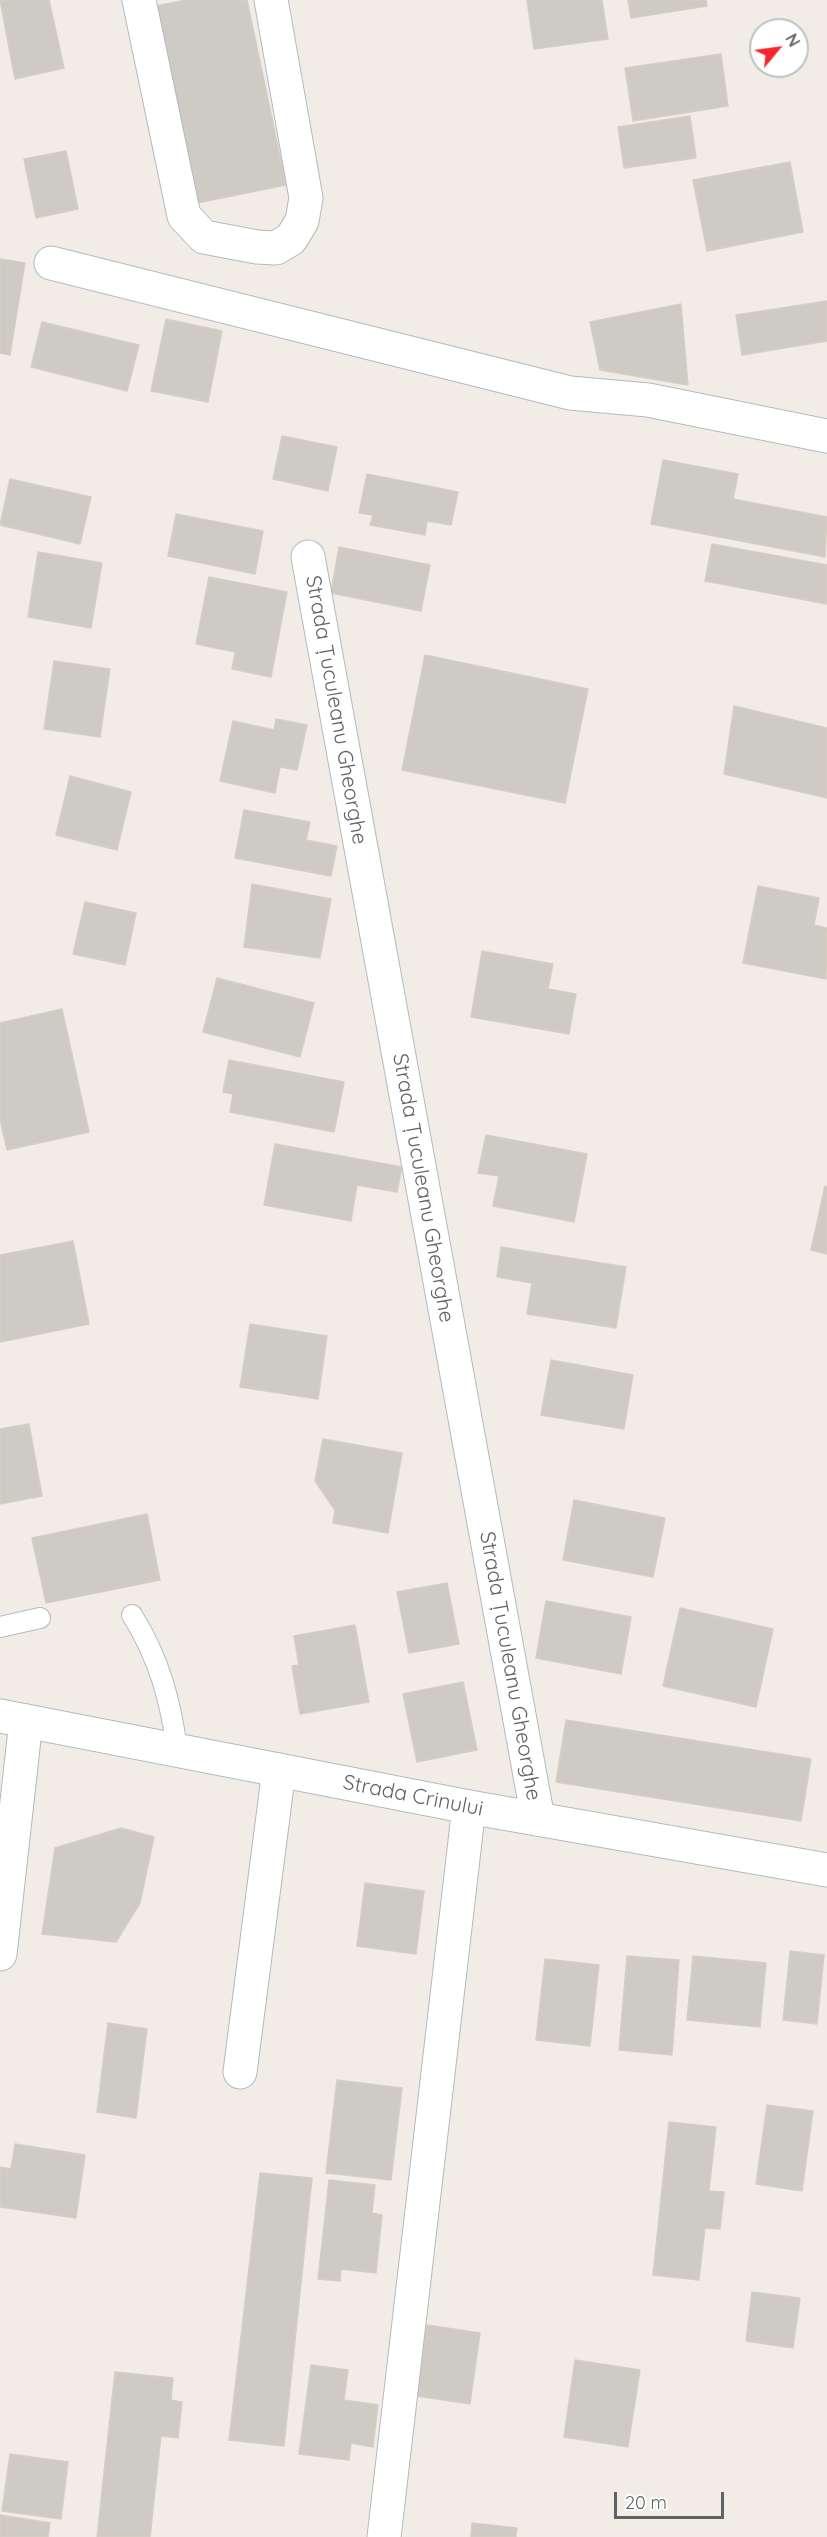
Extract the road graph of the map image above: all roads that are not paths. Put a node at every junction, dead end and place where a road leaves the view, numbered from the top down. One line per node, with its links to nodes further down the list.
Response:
1 (139, 0): 2 (street)
2 (271, 0)
3 (51, 263): 4 (street)
4 (827, 436)
5 (308, 557): 13 (street, Strada Țuculeanu Gheorghe)
6 (132, 1615): 10 (lane)
7 (40, 1618): 8 (lane)
8 (0, 1627)
9 (13, 1719): 10 (street, Strada Crinului); 15 (street)
10 (177, 1748): 11 (street, Strada Crinului)
11 (279, 1770): 12 (street, Strada Crinului); 16 (street)
12 (469, 1807): 13 (street, Strada Crinului); 17 (street)
13 (538, 1819): 14 (street, Strada Crinului)
14 (827, 1870)
15 (0, 1954)
16 (240, 2072)
17 (384, 2537)

